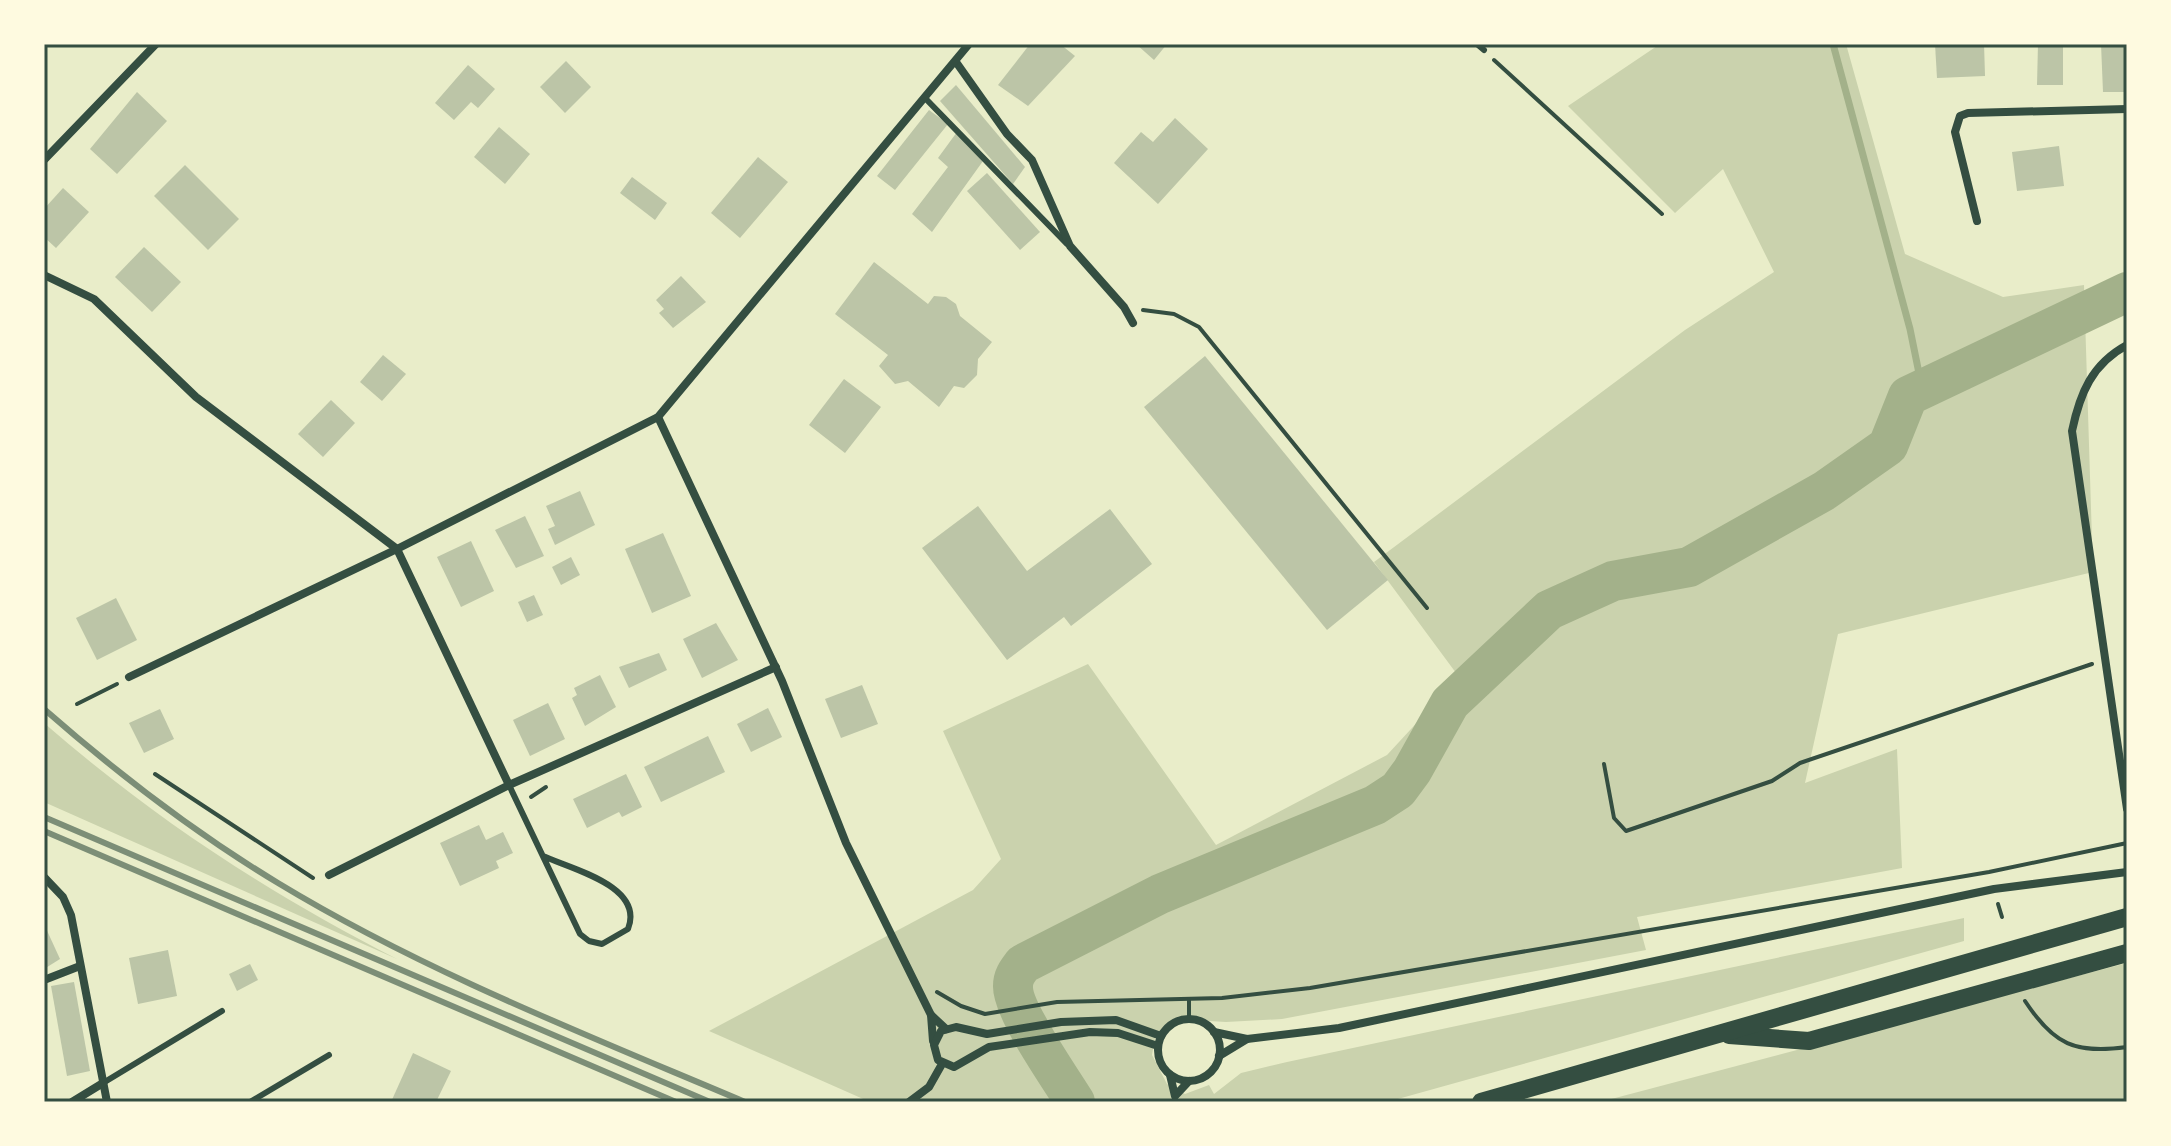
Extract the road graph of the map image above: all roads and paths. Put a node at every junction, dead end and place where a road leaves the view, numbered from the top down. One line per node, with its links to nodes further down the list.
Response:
1 (156, 44): 8 (street)
2 (969, 44): 5 (street)
3 (1477, 44): 4 (lane)
4 (1484, 50): 9 (path)
5 (956, 62): 6 (street); 11 (street)
6 (925, 98): 11 (lane); 16 (street)
7 (2127, 109): 10 (street)
8 (44, 160)
9 (1662, 214)
10 (1977, 221)
11 (1070, 246): 13 (street)
12 (44, 275): 17 (street)
13 (1124, 307): 14 (street); 18 (path)
14 (1133, 323)
15 (2127, 345): 19 (street)
16 (658, 417): 17 (street); 20 (street)
17 (397, 549): 21 (street); 27 (street)
18 (1427, 608)
19 (2105, 659): 23 (street); 24 (path)
20 (776, 667): 27 (street); 43 (street)
21 (129, 677): 22 (path)
22 (77, 704)
23 (2123, 751): 29 (street)
24 (1604, 764)
25 (155, 774): 33 (path)
26 (560, 781): 28 (path)
27 (509, 785): 28 (lane); 33 (street)
28 (518, 803): 31 (lane)
29 (2127, 809)
30 (2127, 843): 40 (path)
31 (543, 856): 31 (lane)
32 (2127, 872): 49 (street)
33 (329, 875)
34 (44, 877): 37 (street)
35 (2127, 917): 47 (main road)
36 (2127, 953): 47 (main road)
37 (80, 966): 38 (street); 58 (street)
38 (44, 980)
39 (929, 981): 40 (path)
40 (1189, 999): 44 (path)
41 (2024, 999): 52 (path)
42 (222, 1011): 58 (lane)
43 (931, 1015): 45 (street); 50 (street)
44 (1189, 1019): 46 (street); 48 (street)
45 (946, 1029): 48 (street); 50 (street)
46 (1214, 1032): 49 (street); 54 (street)
47 (1714, 1034): 64 (main road)
48 (1161, 1036): 51 (street)
49 (1247, 1039): 54 (street)
50 (934, 1045): 55 (street)
51 (1158, 1046): 55 (street); 56 (street)
52 (2127, 1047)
53 (329, 1055): 62 (lane)
54 (1218, 1056): 57 (street)
55 (942, 1064): 63 (street)
56 (1170, 1074): 57 (street); 59 (street)
57 (1189, 1081): 59 (street)
58 (103, 1083): 60 (street); 61 (street)
59 (1175, 1099)
60 (72, 1102)
61 (107, 1102)
62 (250, 1102)
63 (909, 1102)
64 (1481, 1102)

